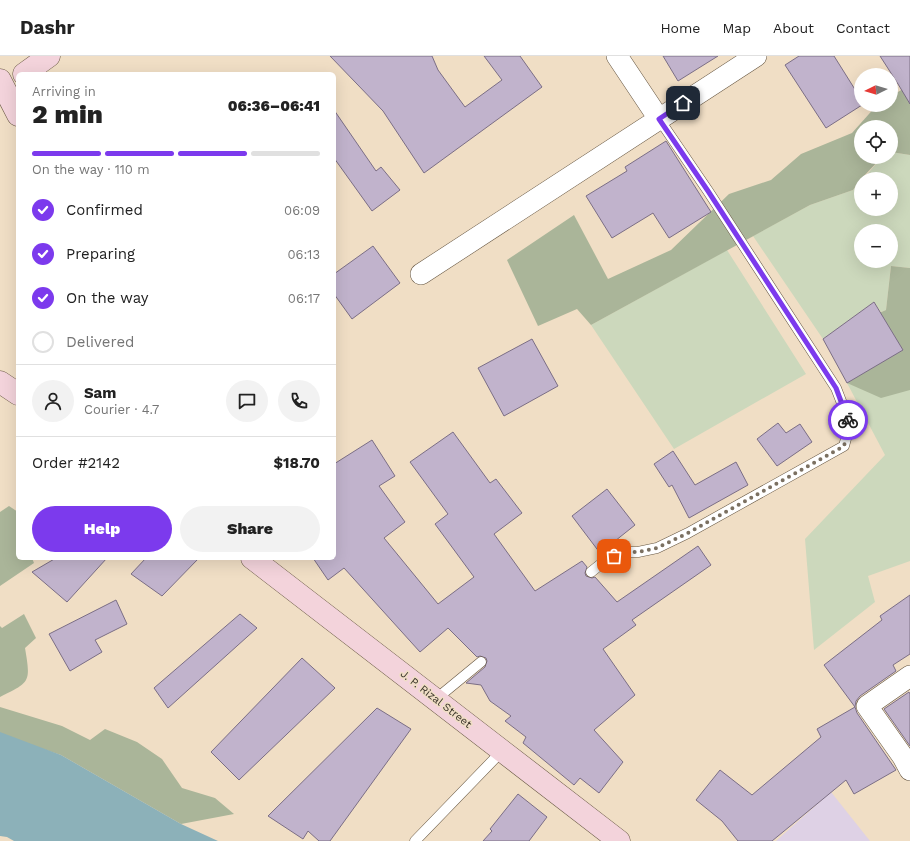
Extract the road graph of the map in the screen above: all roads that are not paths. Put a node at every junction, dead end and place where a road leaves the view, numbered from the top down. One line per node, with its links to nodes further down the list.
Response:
1 (49, 56): 4 (main road)
2 (616, 56): 7 (street)
3 (756, 56): 7 (street)
4 (27, 72)
5 (6, 84): 6 (main road)
6 (16, 110)
7 (659, 119): 8 (street); 12 (lane)
8 (420, 274)
9 (0, 382): 10 (main road)
10 (16, 393)
11 (256, 560): 15 (main road, J. P. Rizal Street)
12 (591, 572)
13 (481, 662): 15 (lane)
14 (910, 676): 17 (street)
15 (436, 699): 16 (main road, J. P. Rizal Street)
16 (502, 751): 18 (lane); 19 (main road, J. P. Rizal Street)
17 (910, 770)
18 (415, 841)
19 (619, 841)

